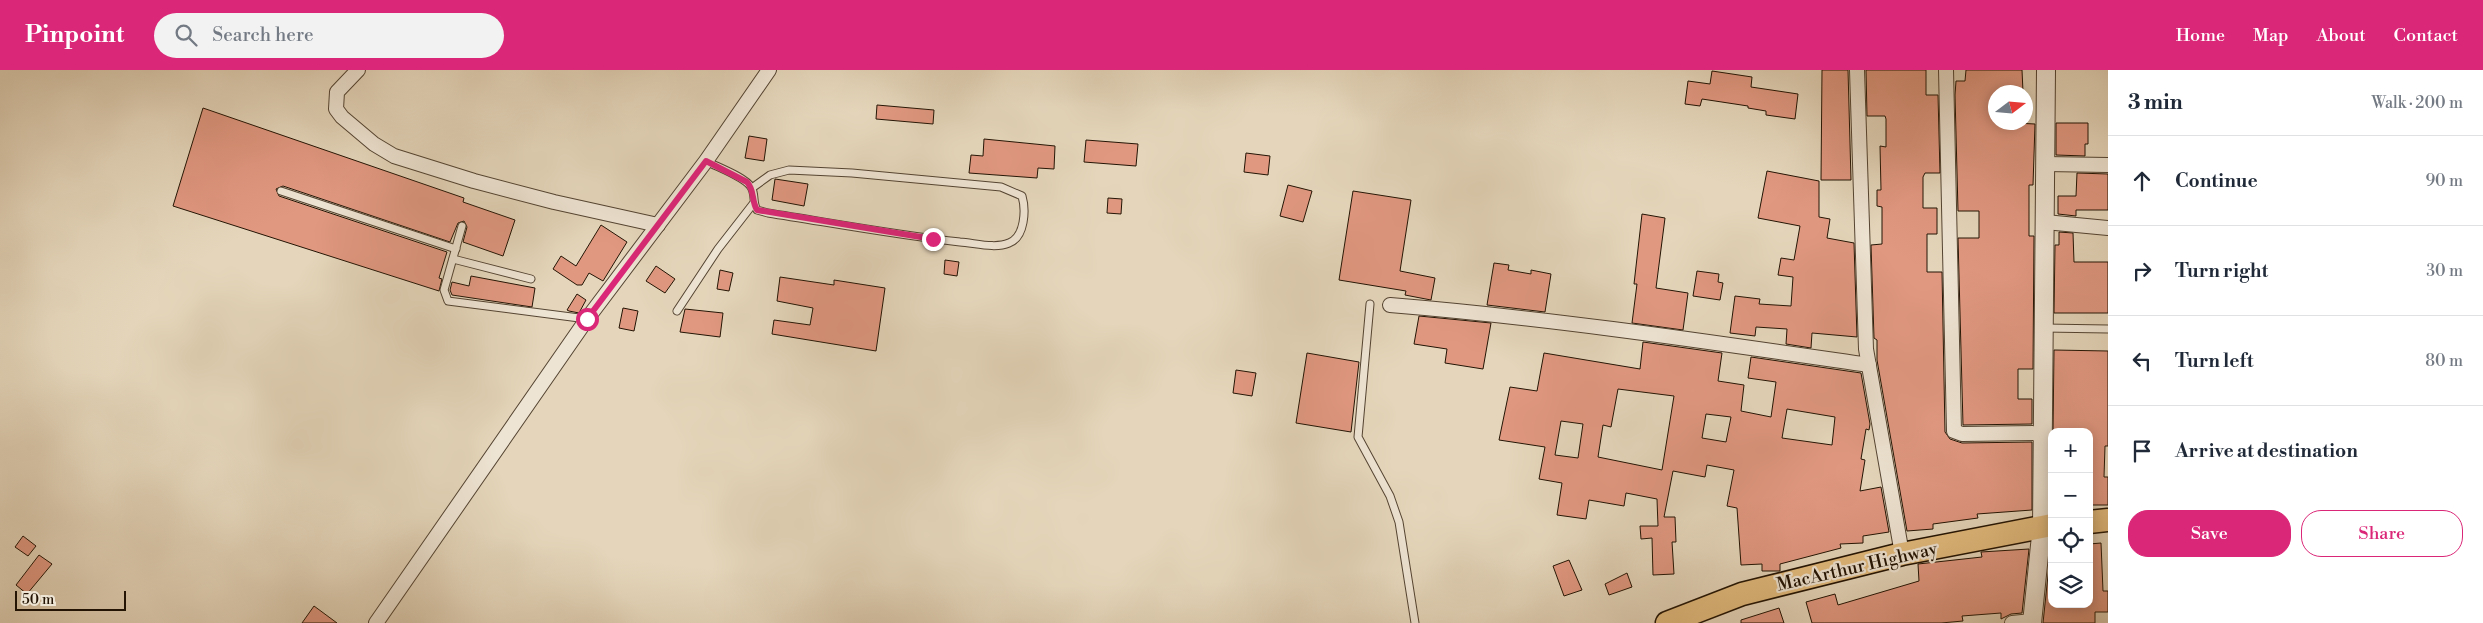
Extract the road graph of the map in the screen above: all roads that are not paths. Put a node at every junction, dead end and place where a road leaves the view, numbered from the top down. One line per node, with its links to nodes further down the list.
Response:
1 (358, 70): 13 (street)
2 (769, 70): 6 (street)
3 (1857, 70): 25 (street)
4 (1946, 70): 26 (street)
5 (2046, 70): 7 (street)
6 (706, 161): 9 (lane); 13 (street)
7 (2045, 164): 8 (street); 12 (street)
8 (2108, 165)
9 (752, 188): 11 (lane); 11 (lane)
10 (281, 191): 16 (lane)
11 (753, 204): 21 (lane)
12 (2045, 222): 15 (street); 23 (street)
13 (658, 225): 22 (street)
14 (462, 226): 16 (lane)
15 (2108, 228)
16 (456, 248): 17 (lane)
17 (453, 259): 18 (lane); 22 (lane)
18 (531, 279)
19 (1370, 304): 33 (lane)
20 (1390, 305): 25 (street)
21 (677, 311)
22 (587, 319): 32 (street)
23 (2044, 328): 24 (lane); 26 (street)
24 (2108, 329)
25 (1869, 365): 30 (street)
26 (2043, 433): 29 (street)
27 (2108, 520): 28 (highway)
28 (2093, 522)
29 (2047, 526): 30 (highway, MacArthur Highway); 31 (street)
30 (1902, 554): 34 (highway, MacArthur Highway)
31 (2032, 622): 35 (street)
32 (376, 623)
33 (1415, 623)
34 (1667, 623)
35 (2012, 623)

